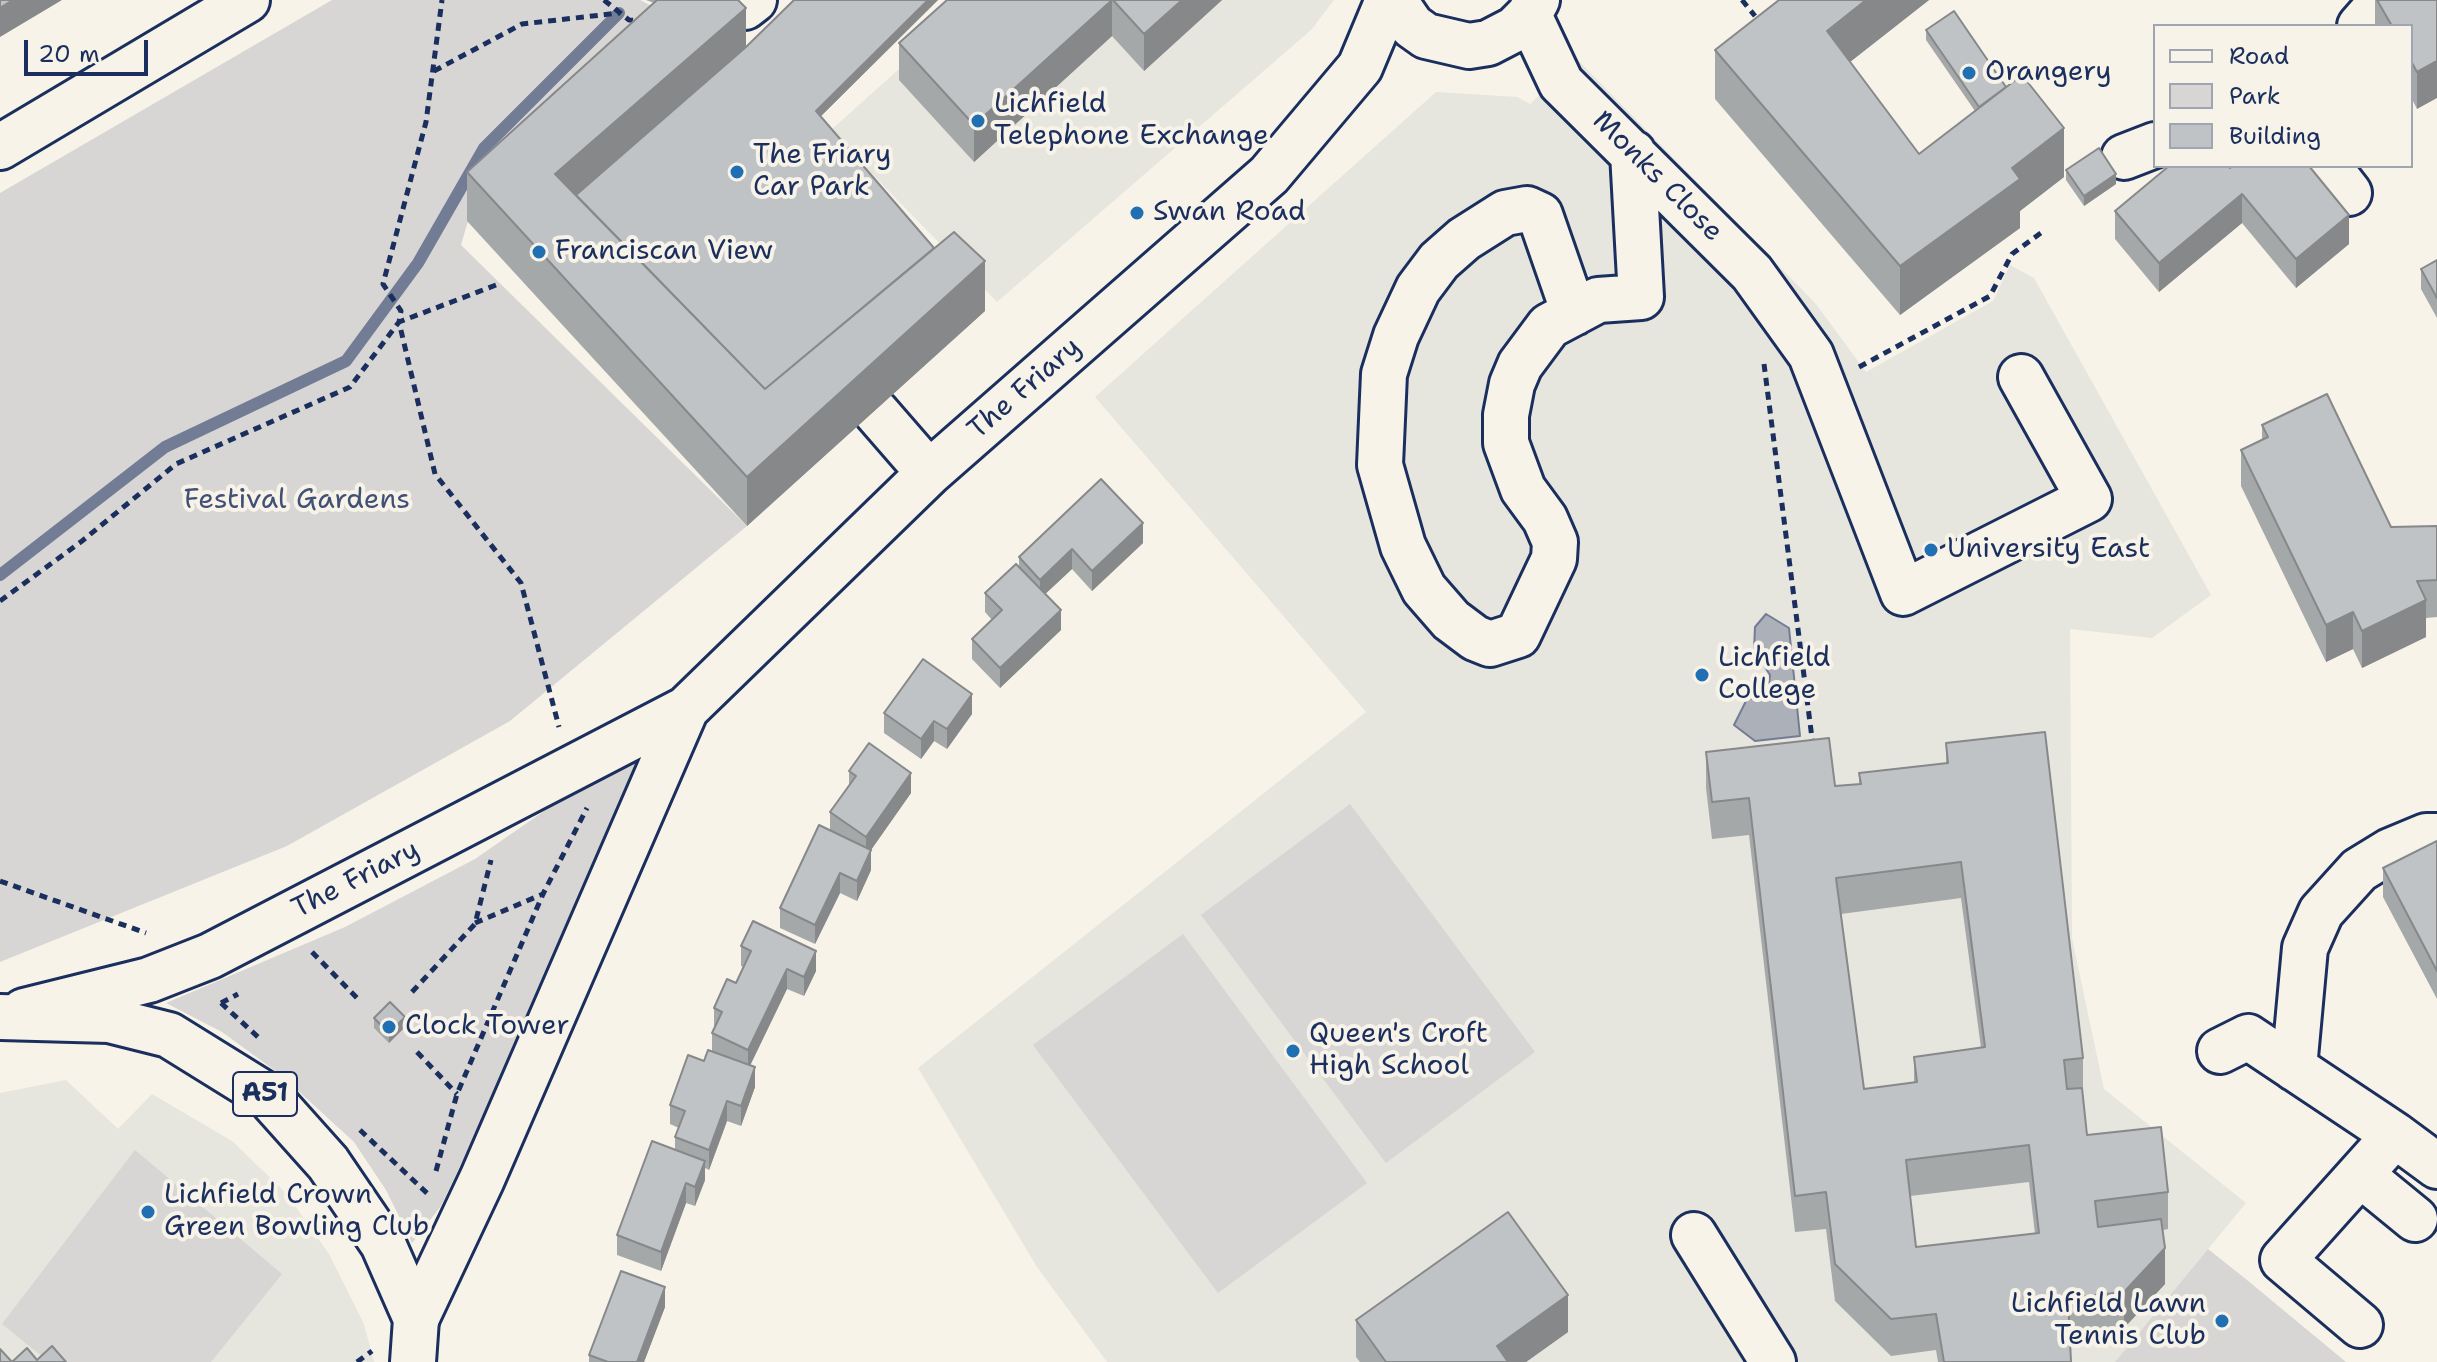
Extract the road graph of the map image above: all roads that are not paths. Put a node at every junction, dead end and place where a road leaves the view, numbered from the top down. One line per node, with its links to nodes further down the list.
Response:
1 (247, 0): 11 (main road)
2 (1388, 0): 9 (main road, The Friary)
3 (1394, 0): 7 (main road)
4 (2383, 0): 6 (main road)
5 (1533, 7): 8 (main road); 10 (main road)
6 (2362, 24)
7 (1426, 36): 8 (main road); 9 (main road, The Friary)
8 (1469, 46): 10 (main road)
9 (1360, 67): 16 (main road, The Friary)
10 (1561, 83): 12 (main road, Monks Close)
11 (0, 147)
12 (1633, 153): 13 (main road); 14 (main road, Monks Close)
13 (1574, 313): 13 (main road)
14 (2021, 377)
15 (876, 412): 16 (main road)
16 (929, 473): 17 (main road, The Friary)
17 (686, 709): 19 (main road, The Friary); 27 (main road, The Friary)
18 (2437, 836): 21 (main road)
19 (5, 1016): 27 (main road, The Friary / A51)
20 (2220, 1051): 21 (main road)
21 (2294, 1068): 22 (main road)
22 (2395, 1135): 23 (main road); 24 (main road)
23 (2437, 1166)
24 (2360, 1174): 25 (main road); 28 (main road)
25 (2415, 1219)
26 (1694, 1235): 30 (main road)
27 (416, 1319): 29 (main road, The Friary / A51)
28 (2360, 1325)
29 (413, 1362)
30 (1773, 1362)

